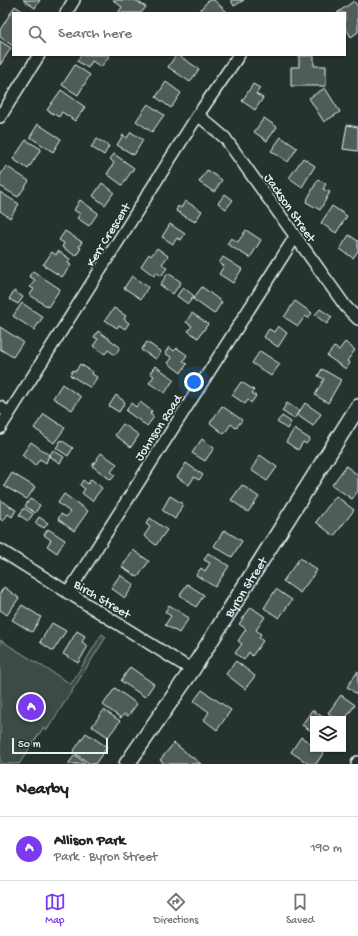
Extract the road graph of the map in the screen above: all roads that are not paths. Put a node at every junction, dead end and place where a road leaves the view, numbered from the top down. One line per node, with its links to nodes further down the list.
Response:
1 (74, 0): 2 (street)
2 (67, 12)
3 (38, 56): 6 (street)
4 (238, 56): 5 (street, Kerr Crescent)
5 (198, 115): 7 (street, Jackson Street); 10 (street, Kerr Crescent)
6 (0, 116)
7 (295, 236): 8 (street, Jackson Street); 13 (street, Johnson Road)
8 (358, 319)
9 (358, 407): 14 (street, Byron Street)
10 (5, 410): 11 (street, Kerr Crescent)
11 (0, 428)
12 (0, 550): 13 (street, Birch Street)
13 (68, 593): 14 (street, Birch Street)
14 (192, 670): 15 (street, Byron Street)
15 (127, 764)

